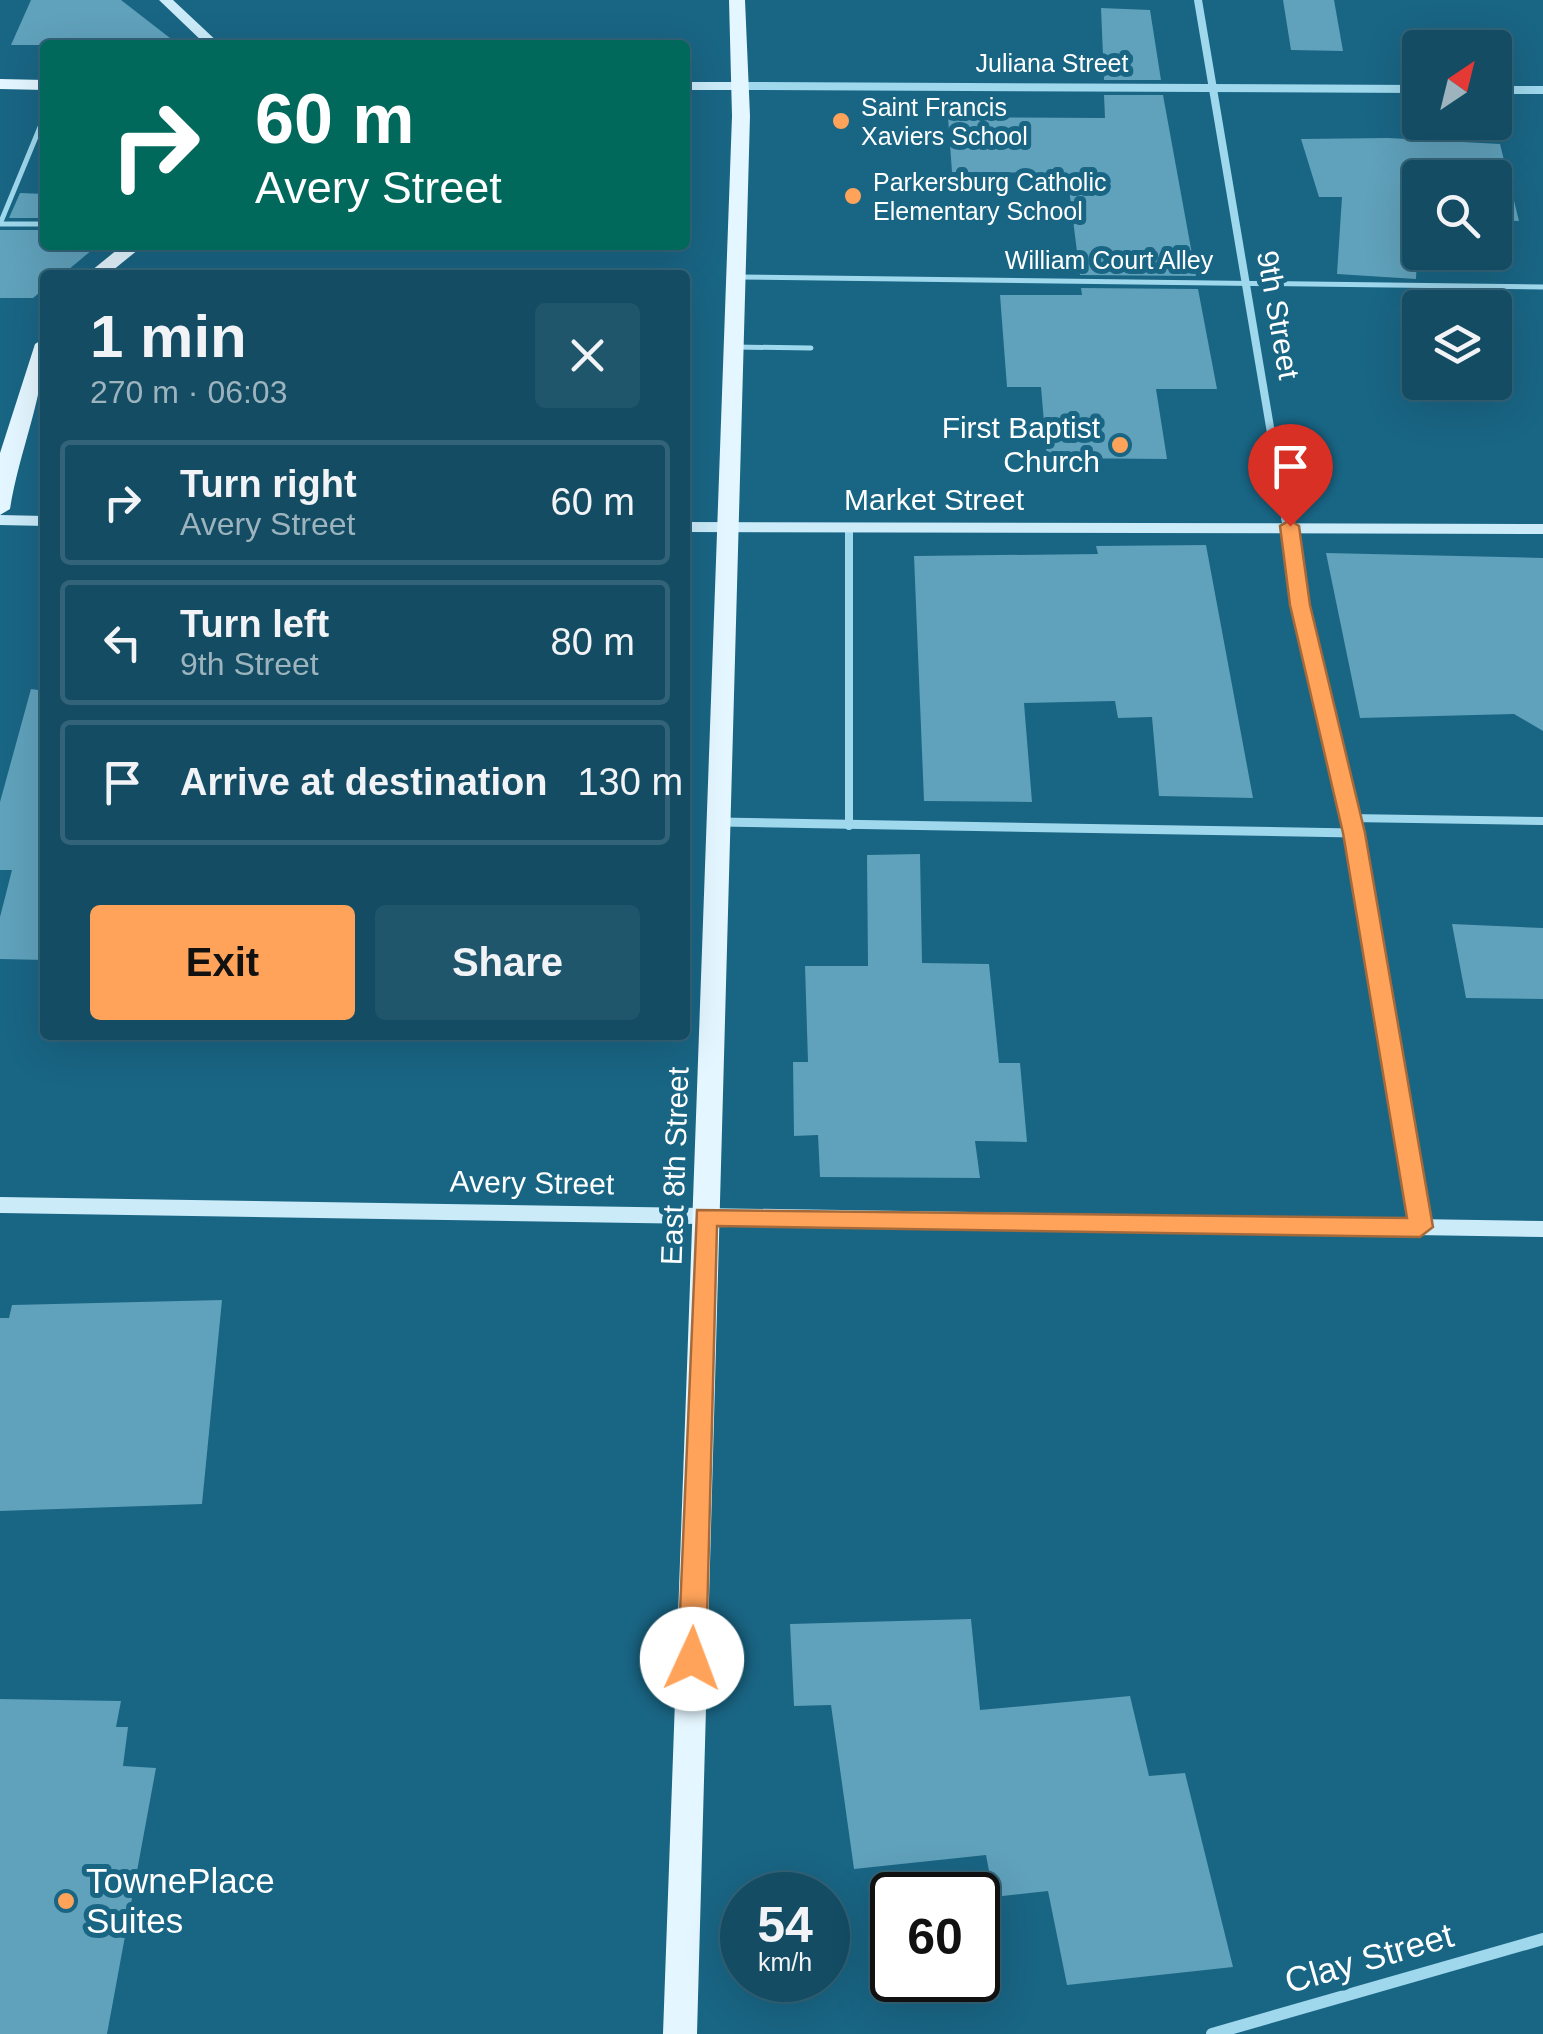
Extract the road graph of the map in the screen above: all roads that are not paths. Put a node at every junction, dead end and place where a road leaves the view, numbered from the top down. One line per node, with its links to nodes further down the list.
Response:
1 (164, 0): 4 (street)
2 (737, 0): 8 (main road, East 8th Street)
3 (1198, 0): 9 (street, 9th Street)
4 (208, 40)
5 (0, 84): 6 (main road)
6 (40, 85)
7 (690, 86): 8 (street, Juliana Street)
8 (741, 86): 9 (street, Juliana Street); 17 (main road, East 8th Street)
9 (1212, 87): 10 (street, Juliana Street); 18 (street, 9th Street)
10 (1402, 89)
11 (1512, 90): 12 (street)
12 (1543, 90)
13 (40, 127): 14 (lane)
14 (40, 224)
15 (128, 250): 16 (main road)
16 (102, 270)
17 (735, 277): 18 (lane, William Court Alley); 20 (main road, East 8th Street)
18 (1247, 281): 19 (lane, William Court Alley); 26 (street, 9th Street)
19 (1543, 287)
20 (731, 347): 21 (lane); 28 (main road, East 8th Street)
21 (811, 348)
22 (40, 360): 23 (main road)
23 (0, 509)
24 (0, 520): 25 (street)
25 (40, 520)
26 (1290, 526): 29 (street, Market Street); 30 (street, Market Street); 31 (street, 9th Street)
27 (690, 528): 28 (street, Market Street)
28 (727, 528): 29 (street, Market Street); 33 (main road, East 8th Street)
29 (849, 528): 34 (lane)
30 (1543, 529)
31 (1350, 818): 32 (lane); 35 (street, 9th Street)
32 (1543, 821)
33 (718, 822): 34 (street); 37 (main road, East 8th Street)
34 (849, 826): 35 (street)
35 (1354, 833): 38 (street, 9th Street)
36 (0, 1205): 37 (street, Avery Street)
37 (705, 1216): 38 (street, Avery Street); 41 (main road, East 8th Street)
38 (1420, 1227): 39 (street, Avery Street)
39 (1543, 1229)
40 (1543, 1939): 42 (street, Clay Street)
41 (680, 2034)
42 (1212, 2034)

